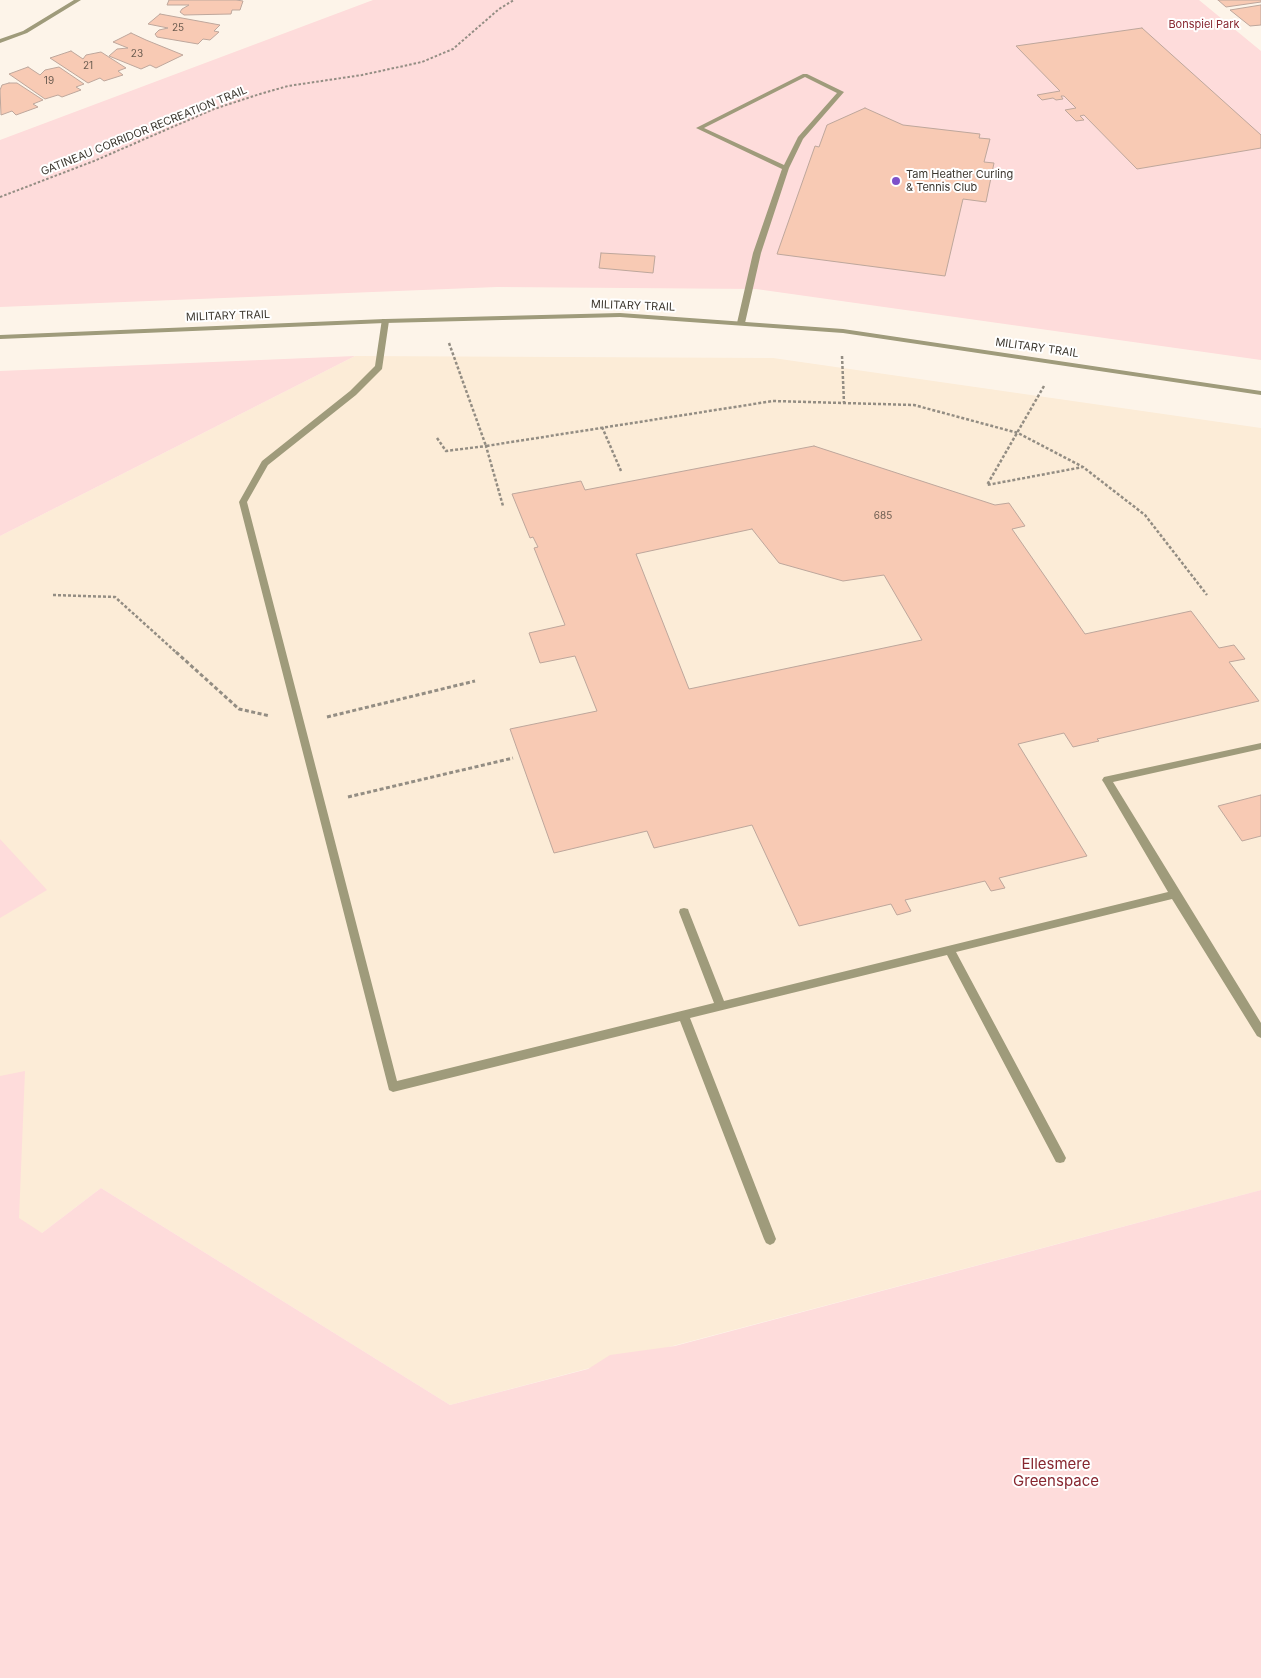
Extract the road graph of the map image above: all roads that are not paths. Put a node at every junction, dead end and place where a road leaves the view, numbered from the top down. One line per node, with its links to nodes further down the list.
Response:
1 (78, 0): 2 (street)
2 (0, 41)
3 (786, 168): 3 (street); 5 (street)
4 (385, 321): 5 (street, MILITARY TRAIL); 6 (street, MILITARY TRAIL); 13 (street)
5 (741, 323): 7 (street, MILITARY TRAIL)
6 (0, 336)
7 (1261, 393)
8 (1261, 746): 9 (street)
9 (1175, 894): 11 (street); 14 (street)
10 (684, 912): 12 (street)
11 (950, 950): 12 (street); 15 (street)
12 (721, 1006): 13 (street)
13 (684, 1016): 16 (street)
14 (1261, 1033)
15 (1060, 1158)
16 (770, 1239)

